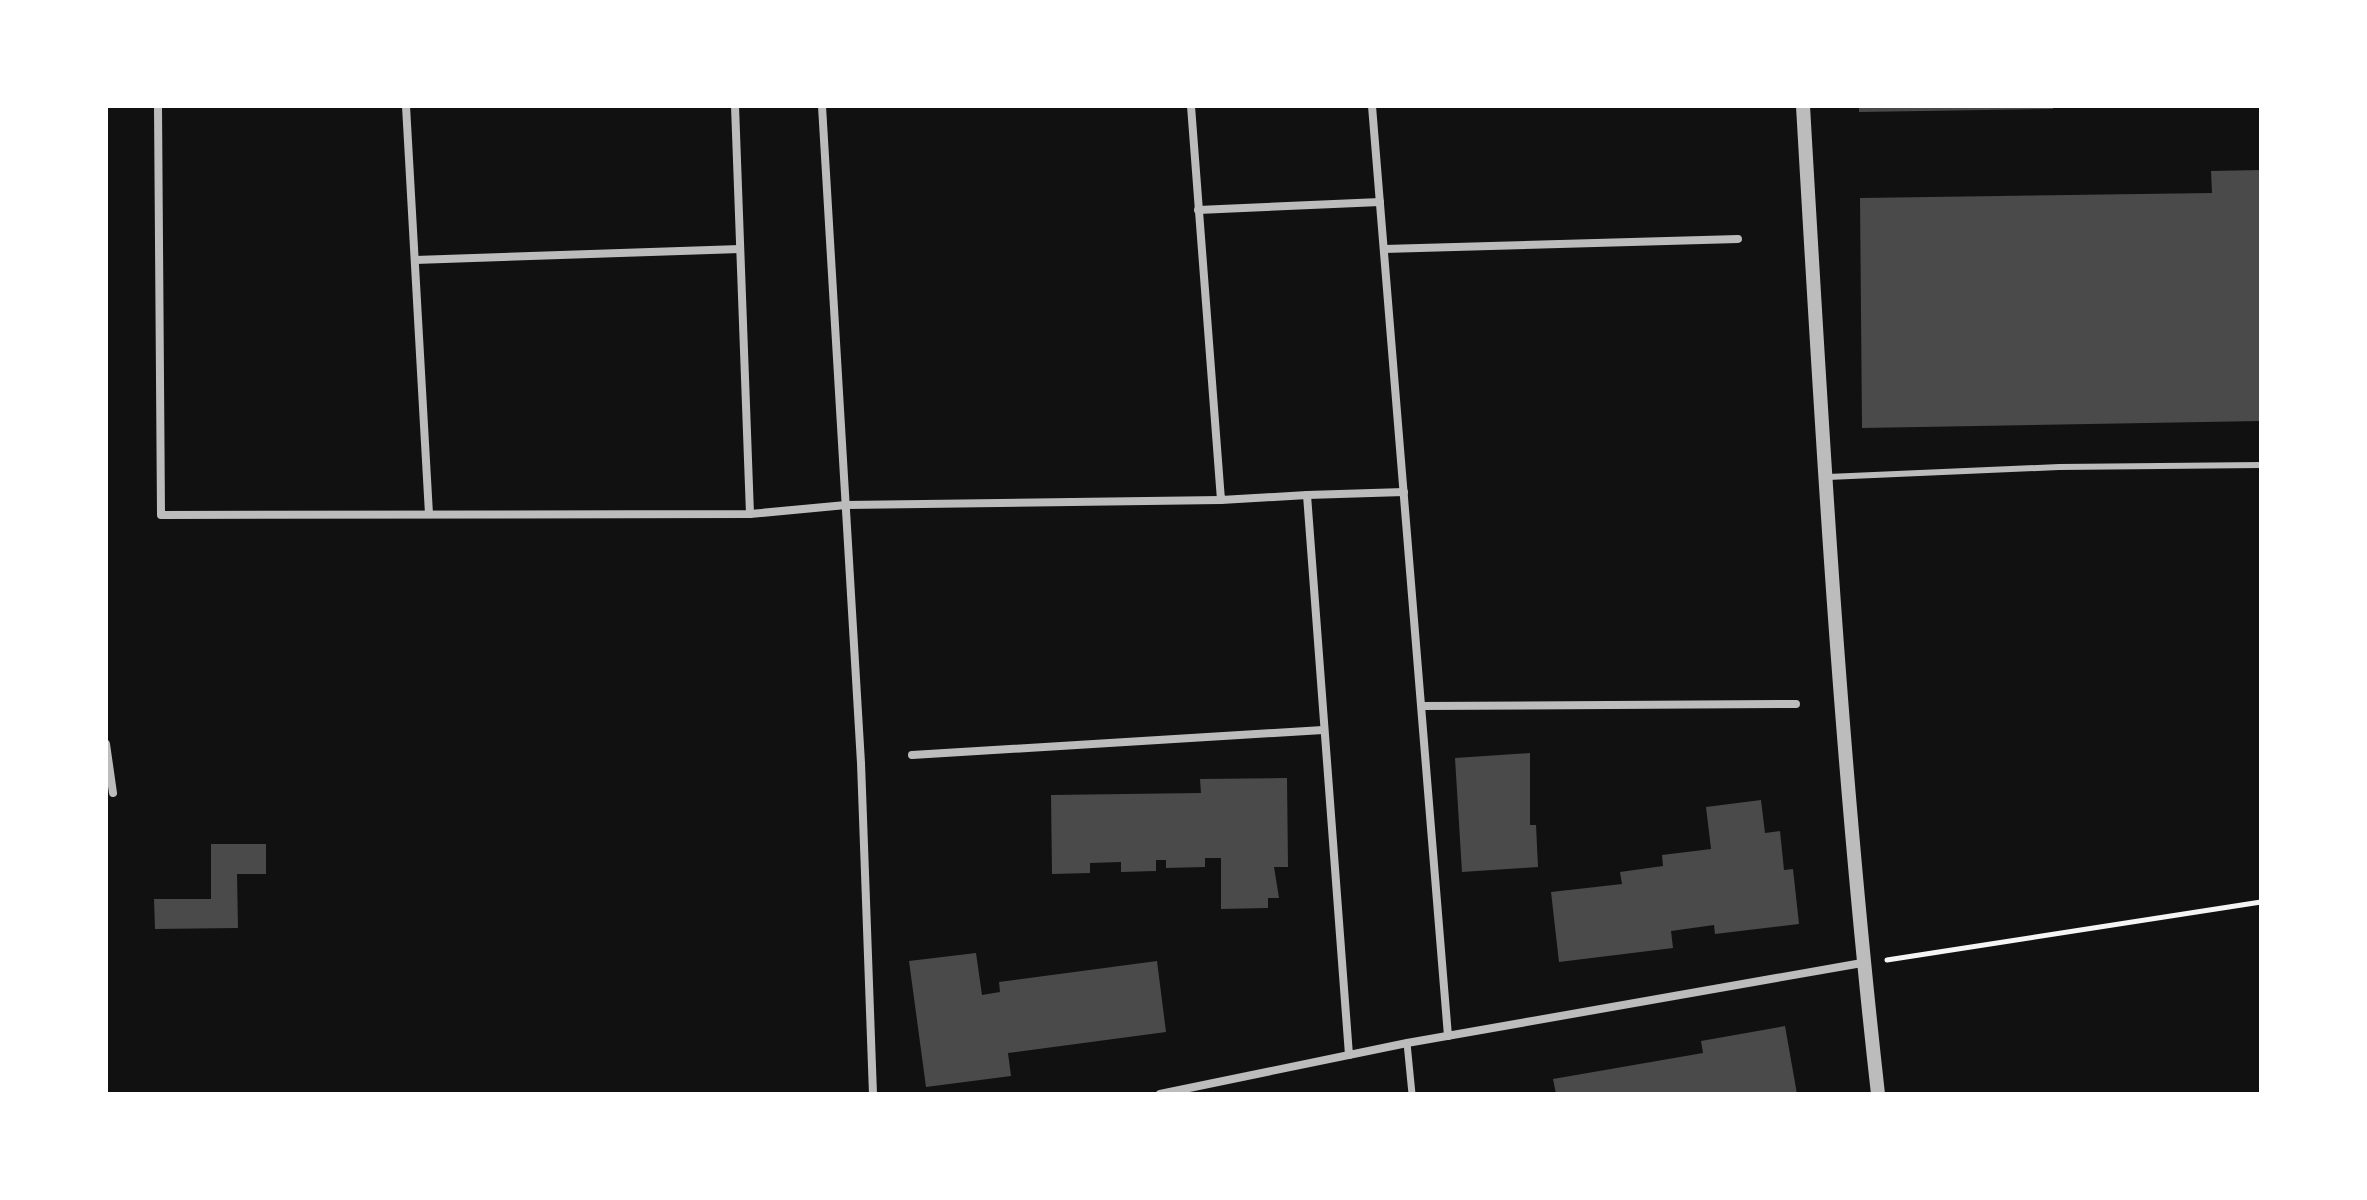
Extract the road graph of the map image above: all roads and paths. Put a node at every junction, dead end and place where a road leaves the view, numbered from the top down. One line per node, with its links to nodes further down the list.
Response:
1 (158, 106): 20 (street)
2 (406, 106): 13 (street)
3 (735, 106): 11 (street)
4 (822, 106): 19 (street)
5 (1191, 106): 9 (street)
6 (1372, 106): 8 (street)
7 (1803, 106): 15 (street)
8 (1380, 202): 9 (street); 12 (street)
9 (1198, 210): 18 (street)
10 (1738, 239): 12 (street)
11 (740, 249): 13 (street); 21 (street)
12 (1384, 249): 16 (street)
13 (415, 260): 20 (street)
14 (2261, 465): 15 (lane)
15 (1824, 477): 29 (street)
16 (1404, 492): 17 (street); 23 (street)
17 (1307, 495): 18 (street); 24 (street)
18 (1221, 500): 19 (street)
19 (846, 505): 21 (street); 33 (street)
20 (429, 514): 21 (street)
21 (750, 514)
22 (1796, 704): 23 (street)
23 (1422, 706): 30 (street)
24 (1323, 730): 26 (street); 32 (street)
25 (106, 744): 27 (street)
26 (912, 755)
27 (113, 793)
28 (2261, 902): 29 (path)
29 (1862, 963): 30 (street); 36 (street)
30 (1448, 1036): 31 (street)
31 (1407, 1043): 32 (street); 35 (street)
32 (1349, 1055): 34 (street)
33 (873, 1094)
34 (1160, 1094)
35 (1412, 1094)
36 (1878, 1094)

